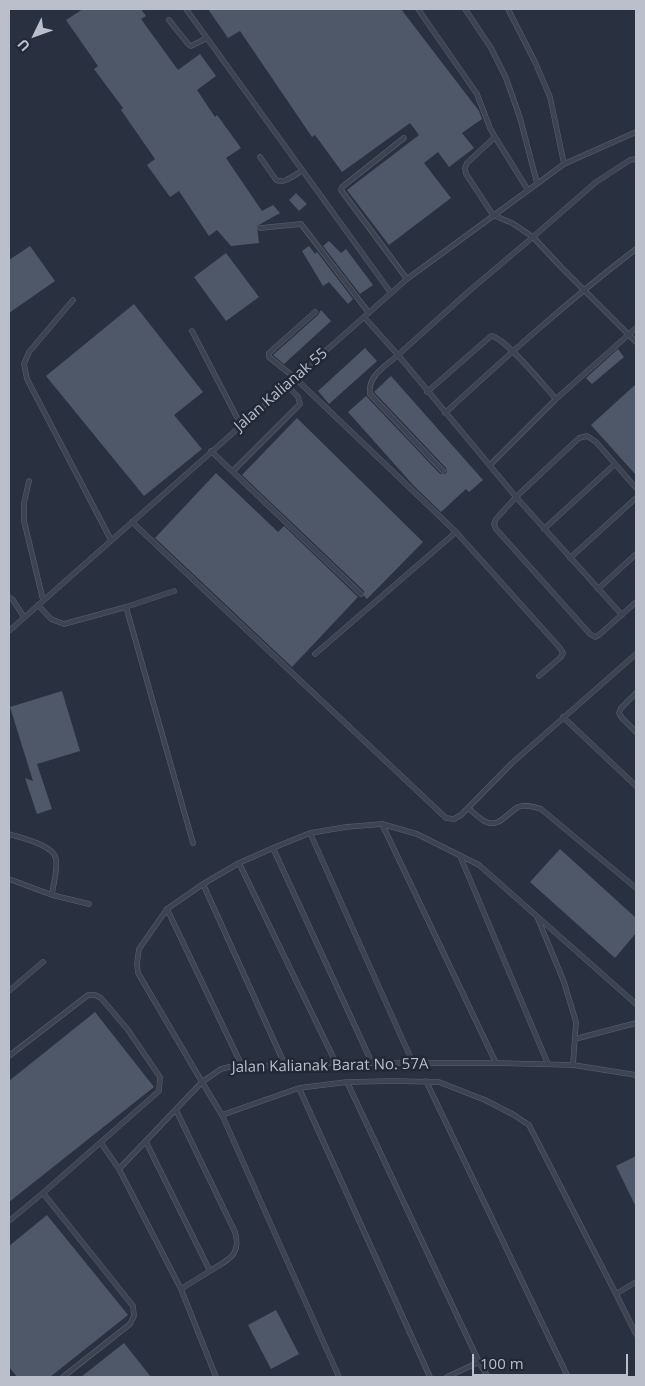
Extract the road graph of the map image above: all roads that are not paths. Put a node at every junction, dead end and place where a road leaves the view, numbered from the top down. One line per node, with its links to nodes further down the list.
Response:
1 (186, 9): 6 (lane)
2 (418, 9): 8 (lane)
3 (465, 9): 14 (lane)
4 (508, 9): 12 (lane)
5 (169, 20): 6 (lane)
6 (207, 38): 13 (lane)
7 (636, 132): 12 (lane, Jalan Kalianak 55)
8 (495, 137): 15 (lane); 16 (lane)
9 (404, 138): 20 (lane)
10 (260, 157): 13 (lane)
11 (636, 159): 18 (lane)
12 (564, 164): 14 (lane, Jalan Kalianak 55)
13 (302, 171): 22 (lane)
14 (537, 183): 15 (lane, Jalan Kalianak 55)
15 (528, 190): 16 (lane, Jalan Kalianak 55)
16 (493, 215): 18 (lane); 20 (lane, Jalan Kalianak 55)
17 (260, 228): 25 (lane)
18 (533, 238): 21 (lane); 32 (lane)
19 (636, 249): 21 (lane)
20 (407, 279): 22 (lane, Jalan Kalianak 55)
21 (583, 290): 29 (lane); 31 (lane)
22 (391, 293): 25 (lane, Jalan Kalianak 55)
23 (73, 300): 51 (lane)
24 (315, 312): 33 (lane)
25 (369, 313): 26 (lane, Jalan Kalianak 55)
26 (364, 317): 32 (lane); 33 (lane, Jalan Kalianak 55)
27 (636, 328): 29 (lane)
28 (192, 331): 38 (lane)
29 (629, 334): 30 (lane); 36 (lane)
30 (636, 342)
31 (512, 351): 35 (lane); 36 (lane); 37 (lane)
32 (398, 355): 35 (lane); 43 (lane)
33 (295, 378): 34 (lane, Jalan Kalianak 55); 50 (lane)
34 (287, 385): 38 (lane, Jalan Kalianak 55); 42 (lane)
35 (427, 392): 37 (lane)
36 (556, 399): 41 (lane)
37 (445, 414): 41 (lane)
38 (241, 425): 39 (lane, Jalan Kalianak 55)
39 (211, 451): 42 (lane); 48 (lane, Jalan Kalianak 55)
40 (615, 464): 45 (lane); 46 (lane); 49 (lane)
41 (490, 465): 46 (lane)
42 (233, 471): 56 (lane)
43 (443, 471)
44 (29, 481): 58 (lane)
45 (636, 488)
46 (516, 497): 49 (lane); 62 (lane)
47 (636, 498): 53 (lane)
48 (132, 522): 51 (lane, Jalan Kalianak 55); 72 (lane)
49 (544, 529): 53 (lane)
50 (456, 532): 65 (lane); 67 (lane)
51 (111, 540): 58 (lane, Jalan Kalianak 55)
52 (636, 554): 54 (lane)
53 (570, 558): 54 (lane)
54 (598, 589): 62 (lane)
55 (174, 590): 61 (lane)
56 (361, 594)
57 (9, 597): 63 (lane)
58 (43, 600): 60 (lane, Jalan Kalianak 55)
59 (636, 602): 62 (lane)
60 (38, 606): 61 (lane); 63 (lane, Jalan Kalianak 55)
61 (126, 607): 76 (lane)
62 (622, 615)
63 (24, 617): 64 (lane, Jalan Kalianak 55)
64 (9, 631)
65 (315, 654)
66 (636, 654): 69 (lane)
67 (539, 676)
68 (636, 693): 70 (lane)
69 (564, 717): 71 (lane); 72 (lane)
70 (636, 732)
71 (636, 786)
72 (468, 808): 82 (lane)
73 (382, 824): 74 (lane); 78 (lane); 96 (lane)
74 (310, 833): 77 (lane); 95 (lane)
75 (9, 834): 83 (lane)
76 (193, 843)
77 (273, 848): 79 (lane); 94 (lane)
78 (459, 855): 86 (lane); 97 (lane)
79 (239, 863): 81 (lane); 93 (lane)
80 (9, 878): 83 (lane)
81 (203, 884): 85 (lane); 98 (lane)
82 (636, 888)
83 (52, 895): 84 (lane)
84 (89, 904)
85 (167, 909): 100 (lane); 103 (lane)
86 (537, 918): 89 (lane); 91 (lane)
87 (43, 962): 88 (lane)
88 (9, 991)
89 (636, 1004)
90 (636, 1023): 91 (lane)
91 (575, 1040): 99 (lane)
92 (9, 1056): 109 (lane)
93 (336, 1063): 94 (lane, Jalan Kalianak Barat No. 57A); 98 (lane, Jalan Kalianak Barat No. 57A)
94 (372, 1063): 95 (lane, Jalan Kalianak Barat No. 57A)
95 (414, 1063): 96 (lane, Jalan Kalianak Barat No. 57A)
96 (496, 1063): 97 (lane, Jalan Kalianak Barat No. 57A)
97 (548, 1064): 99 (lane, Jalan Kalianak Barat No. 57A)
98 (285, 1065): 100 (lane, Jalan Kalianak Barat No. 57A)
99 (573, 1065): 101 (lane, Jalan Kalianak Barat No. 57A)
100 (242, 1066): 103 (lane, Jalan Kalianak Barat No. 57A)
101 (636, 1074)
102 (426, 1081): 104 (lane, Jalan Kalianak Barat No. 57A); 116 (lane, Jalan Kalianak Barat No. 57A); 125 (lane)
103 (202, 1082): 106 (lane, Jalan Kalianak Barat No. 57A); 107 (lane)
104 (347, 1082): 105 (lane, Jalan Kalianak Barat No. 57A); 118 (lane)
105 (299, 1088): 107 (lane, Jalan Kalianak Barat No. 57A); 122 (lane)
106 (176, 1110): 108 (lane, Jalan Kalianak Barat No. 57A); 113 (lane)
107 (222, 1115): 121 (lane)
108 (146, 1142): 110 (lane, Jalan Kalianak Barat No. 57A); 113 (lane)
109 (101, 1143): 110 (lane); 111 (lane)
110 (119, 1169): 115 (lane)
111 (43, 1193): 112 (lane); 119 (lane)
112 (9, 1221)
113 (210, 1271): 115 (lane)
114 (636, 1282): 116 (lane)
115 (181, 1289): 120 (lane)
116 (616, 1294): 117 (lane, Jalan Kalianak Barat No. 57A)
117 (636, 1334)
118 (479, 1362): 123 (lane); 124 (lane)
119 (62, 1377)
120 (216, 1377)
121 (339, 1377)
122 (430, 1377)
123 (447, 1377)
124 (488, 1377)
125 (568, 1377)

